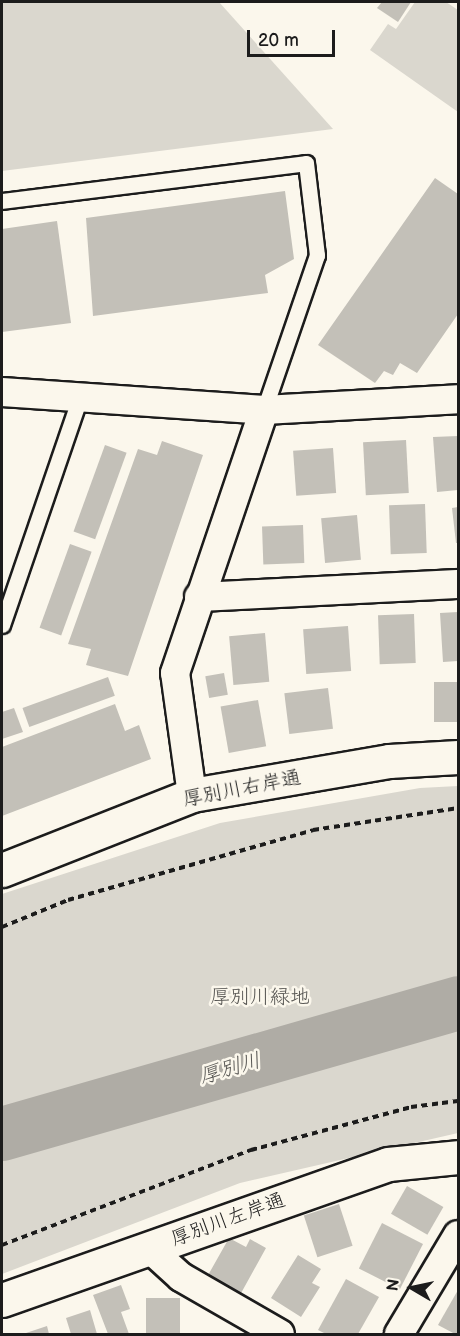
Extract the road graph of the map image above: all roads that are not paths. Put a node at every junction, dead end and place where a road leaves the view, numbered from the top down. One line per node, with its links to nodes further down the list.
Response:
1 (2, 201): 5 (lane)
2 (2, 392): 4 (street)
3 (459, 399): 5 (street)
4 (79, 400): 5 (street); 8 (lane)
5 (264, 410): 7 (street)
6 (459, 584): 7 (street)
7 (199, 597): 10 (street)
8 (2, 625)
9 (459, 757): 10 (street, 厚別川右岸通)
10 (192, 795): 11 (street, 厚別川右岸通)
11 (2, 870)
12 (459, 1157): 14 (street, 厚別川左岸通)
13 (459, 1235): 17 (street)
14 (149, 1248): 15 (street, 厚別川左岸通); 16 (street)
15 (2, 1300)
16 (280, 1335)
17 (399, 1335)

